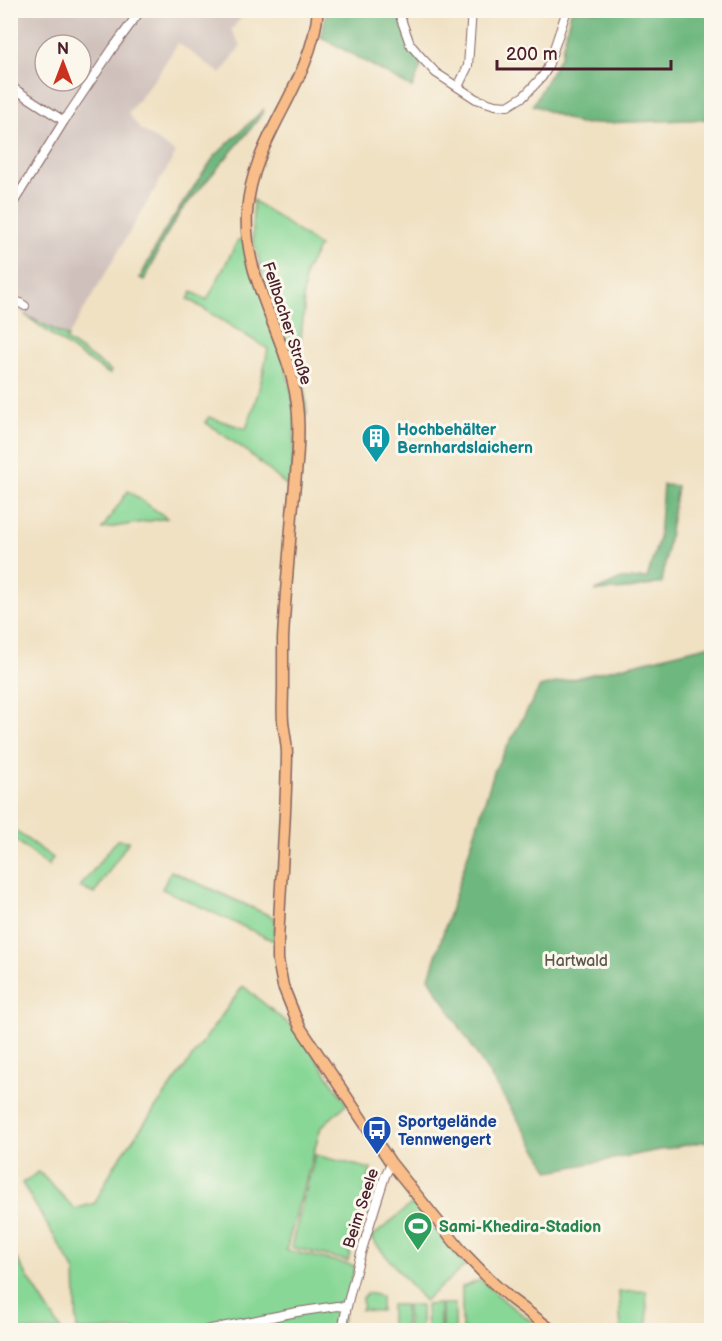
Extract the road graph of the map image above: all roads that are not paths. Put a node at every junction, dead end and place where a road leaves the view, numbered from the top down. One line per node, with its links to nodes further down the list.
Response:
1 (141, 10): 8 (street)
2 (318, 10): 12 (main road, Fellbacher Straße)
3 (401, 10): 7 (street)
4 (472, 10): 7 (street)
5 (567, 10): 7 (street)
6 (10, 86): 8 (street)
7 (458, 87)
8 (64, 121): 9 (street)
9 (10, 208)
10 (10, 297): 11 (street)
11 (25, 306)
12 (391, 1163): 13 (street, Beim Seele); 16 (main road, Fellbacher Straße)
13 (346, 1307): 14 (street); 15 (street, Beim Seele)
14 (206, 1330)
15 (342, 1330)
16 (552, 1330)

